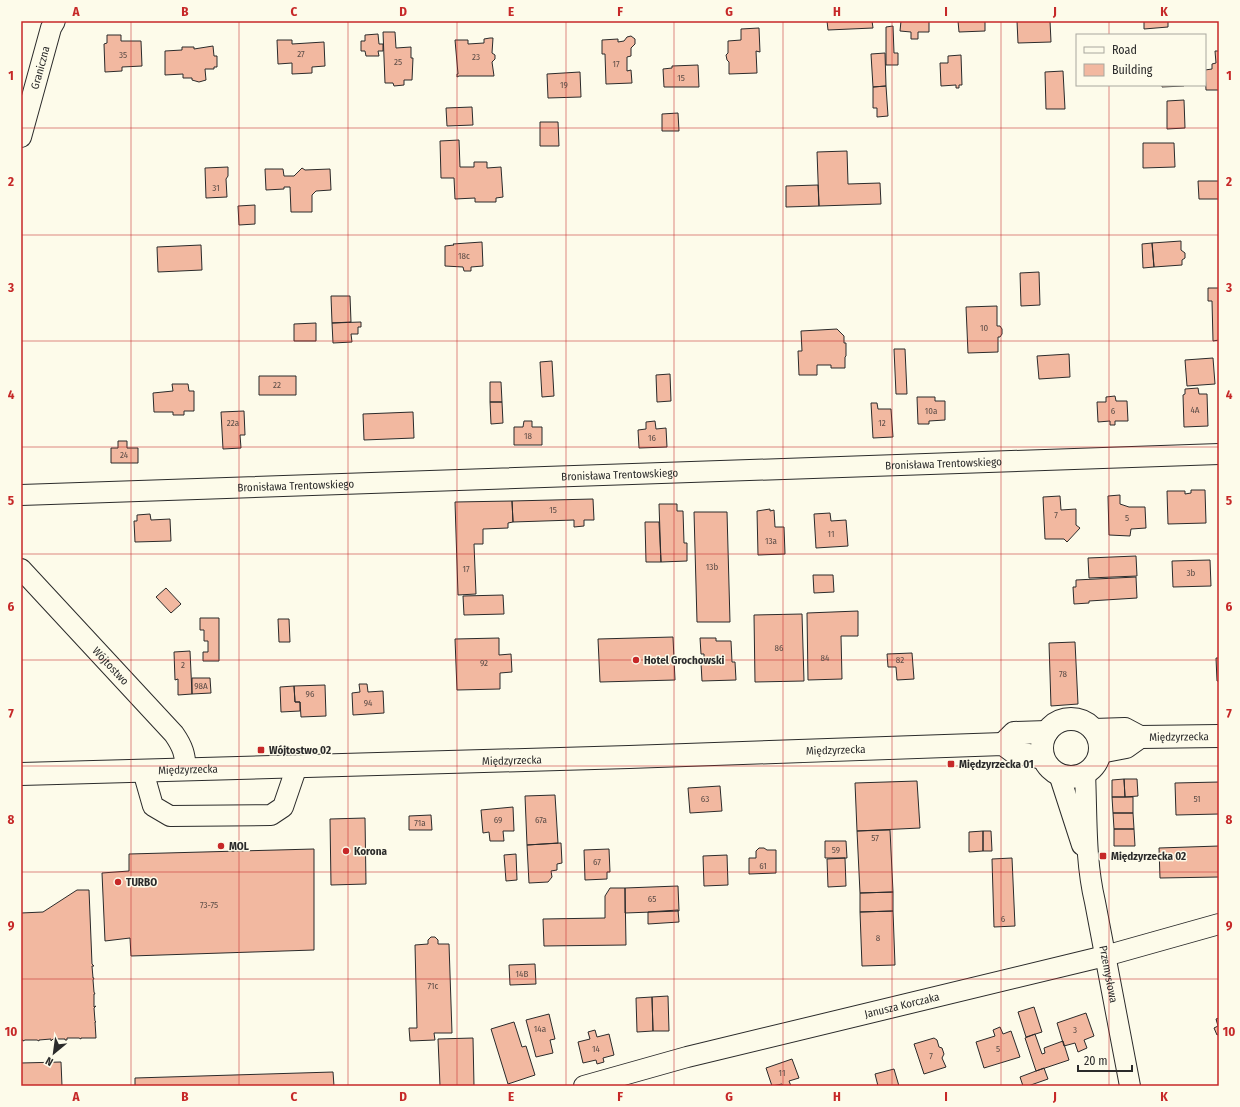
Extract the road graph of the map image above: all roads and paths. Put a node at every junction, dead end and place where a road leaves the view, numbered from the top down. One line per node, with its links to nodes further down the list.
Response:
1 (55, 21): 2 (street, Graniczna)
2 (21, 137)
3 (1219, 454): 4 (street, Bronisława Trentowskiego)
4 (21, 495)
5 (21, 569): 14 (street, Wójtostwo)
6 (1094, 730): 7 (main road); 9 (main road, Międzyrzecka); 11 (main road)
7 (1046, 732): 10 (main road); 12 (main road)
8 (1219, 736): 9 (main road, Międzyrzecka)
9 (1140, 737): 11 (main road, Międzyrzecka)
10 (1003, 744): 12 (main road); 13 (main road, Międzyrzecka)
11 (1100, 752): 16 (main road)
12 (1043, 758): 18 (main road)
13 (297, 766): 14 (main road, Międzyrzecka); 15 (street)
14 (186, 770): 15 (main road, Międzyrzecka)
15 (143, 771): 17 (main road, Międzyrzecka)
16 (1085, 773): 18 (main road); 19 (street, Przemysłowa)
17 (21, 774)
18 (1058, 774): 19 (street, Przemysłowa)
19 (1088, 862): 21 (street, Przemysłowa)
20 (1219, 924): 21 (street, Janusza Korczaka)
21 (1105, 956): 22 (street, Janusza Korczaka); 23 (street, Przemysłowa)
22 (584, 1086)
23 (1130, 1086)

